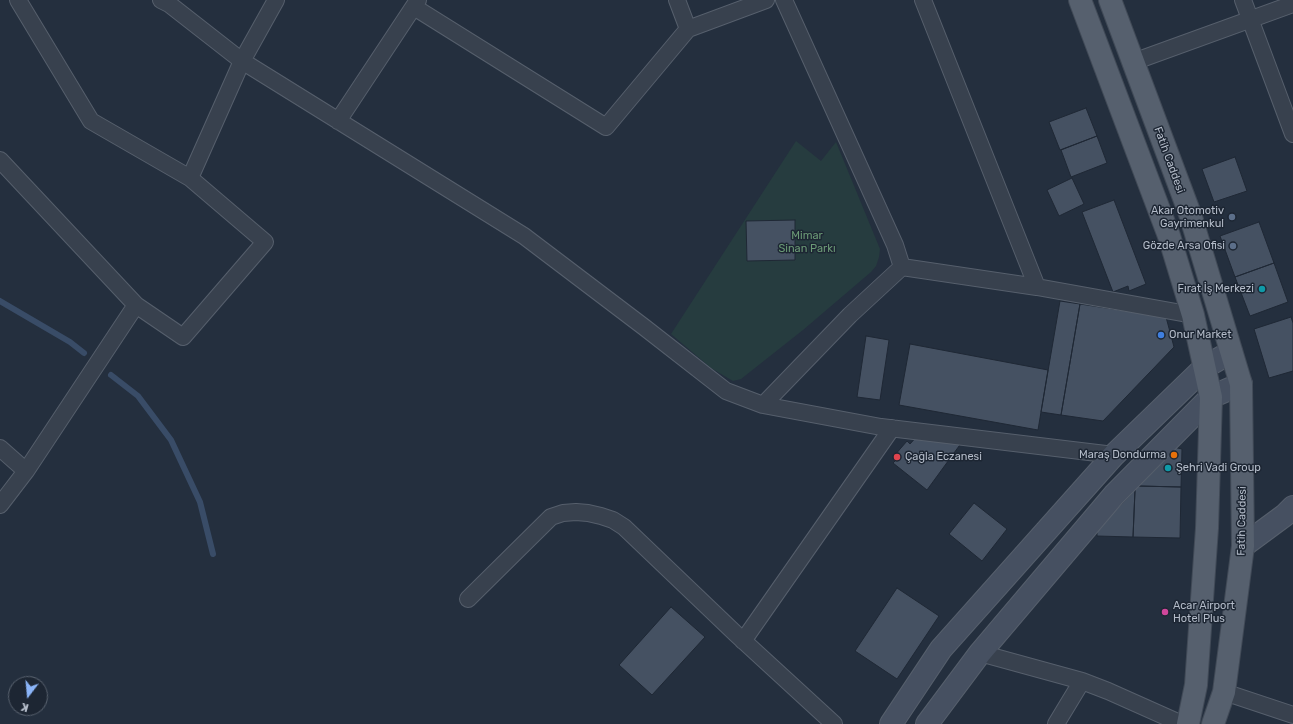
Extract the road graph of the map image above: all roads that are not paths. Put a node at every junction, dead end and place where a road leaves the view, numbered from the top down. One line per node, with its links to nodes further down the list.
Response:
1 (18, 0): 20 (street)
2 (161, 0): 15 (street)
3 (276, 0): 15 (street)
4 (677, 0): 14 (street)
5 (766, 0): 14 (street)
6 (784, 0): 21 (street)
7 (922, 0): 22 (street)
8 (1080, 0): 24 (main road)
9 (1110, 0): 16 (main road, Fatih Caddesi)
10 (1243, 0): 13 (street)
11 (416, 3): 14 (street); 17 (street)
12 (1293, 4): 13 (street)
13 (1250, 19): 16 (street); 18 (street)
14 (688, 29)
15 (242, 61): 17 (street); 20 (street)
16 (1133, 62): 25 (main road, Fatih Caddesi)
17 (338, 121): 29 (street)
18 (1293, 134)
19 (0, 160): 23 (street)
20 (190, 178): 23 (street)
21 (902, 267): 22 (street); 29 (street)
22 (1037, 286): 24 (street)
23 (136, 305): 33 (street)
24 (1193, 315): 26 (main road)
25 (1231, 352): 26 (street); 27 (main road, Fatih Caddesi)
26 (1205, 367): 28 (main road); 32 (street)
27 (1241, 384): 28 (street); 36 (main road, Fatih Caddesi)
28 (1211, 397): 39 (street); 48 (main road)
29 (763, 405): 30 (street)
30 (892, 428): 32 (street); 38 (street)
31 (0, 448): 33 (street)
32 (1114, 455): 44 (street)
33 (26, 470): 34 (street)
34 (0, 506)
35 (1293, 507): 36 (street)
36 (1243, 546): 41 (main road, Fatih Caddesi)
37 (468, 599): 38 (street)
38 (743, 641): 43 (street)
39 (980, 653): 40 (street); 45 (street)
40 (1082, 681): 46 (street); 47 (street)
41 (1224, 692): 42 (street); 49 (main road, Fatih Caddesi)
42 (1293, 715)
43 (834, 724)
44 (891, 724)
45 (927, 724)
46 (1056, 724)
47 (1182, 724)
48 (1188, 724)
49 (1213, 724)

